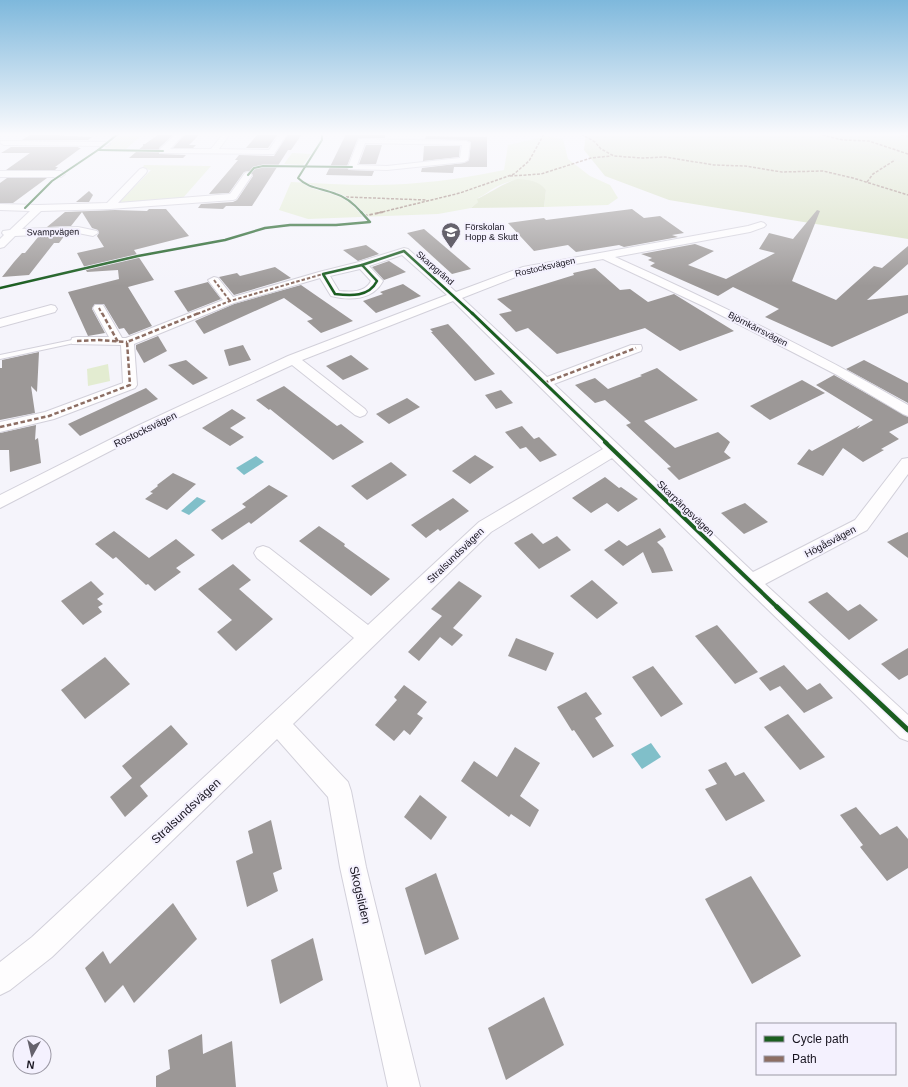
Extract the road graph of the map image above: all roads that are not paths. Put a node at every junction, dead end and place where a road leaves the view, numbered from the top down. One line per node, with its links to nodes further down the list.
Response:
1 (130, 185): 3 (street)
2 (241, 185): 3 (street)
3 (110, 206): 5 (street)
4 (0, 207): 5 (street)
5 (38, 208): 7 (street)
6 (761, 225): 11 (street, Rostocksvägen)
7 (13, 232): 8 (street, Svampvägen); 9 (street, Svampvägen); 10 (street, Svampvägen)
8 (0, 233)
9 (93, 233)
10 (0, 246)
11 (603, 255): 15 (street, Rostocksvägen); 27 (street, Björnkärrsvägen)
12 (362, 266): 13 (street, Skarpgränd); 13 (street); 15 (street, Skarpgränd)
13 (323, 274): 16 (street, Skarpgränd)
14 (214, 280): 16 (street)
15 (454, 296): 24 (street, Rostocksvägen); 25 (street, Skarpängsvägen)
16 (230, 301): 21 (street, Skarpgränd)
17 (99, 308): 21 (street)
18 (51, 309): 19 (street)
19 (0, 322)
20 (76, 341): 21 (street); 23 (lane)
21 (123, 342): 28 (street)
22 (636, 348): 25 (street)
23 (0, 357)
24 (293, 359): 26 (street); 31 (street, Rostocksvägen)
25 (544, 383): 29 (street, Skarpängsvägen)
26 (360, 412)
27 (908, 412)
28 (0, 427)
29 (614, 449): 33 (street, Skarpängsvägen); 34 (street, Stralsundsvägen)
30 (908, 463): 33 (street, Högåsvägen)
31 (0, 502)
32 (263, 553): 34 (street)
33 (752, 582): 36 (street, Skarpängsvägen)
34 (369, 638): 35 (street, Stralsundsvägen)
35 (278, 724): 37 (street, Stralsundsvägen); 38 (street, Skogsliden)
36 (908, 730)
37 (0, 980)
38 (404, 1087)

